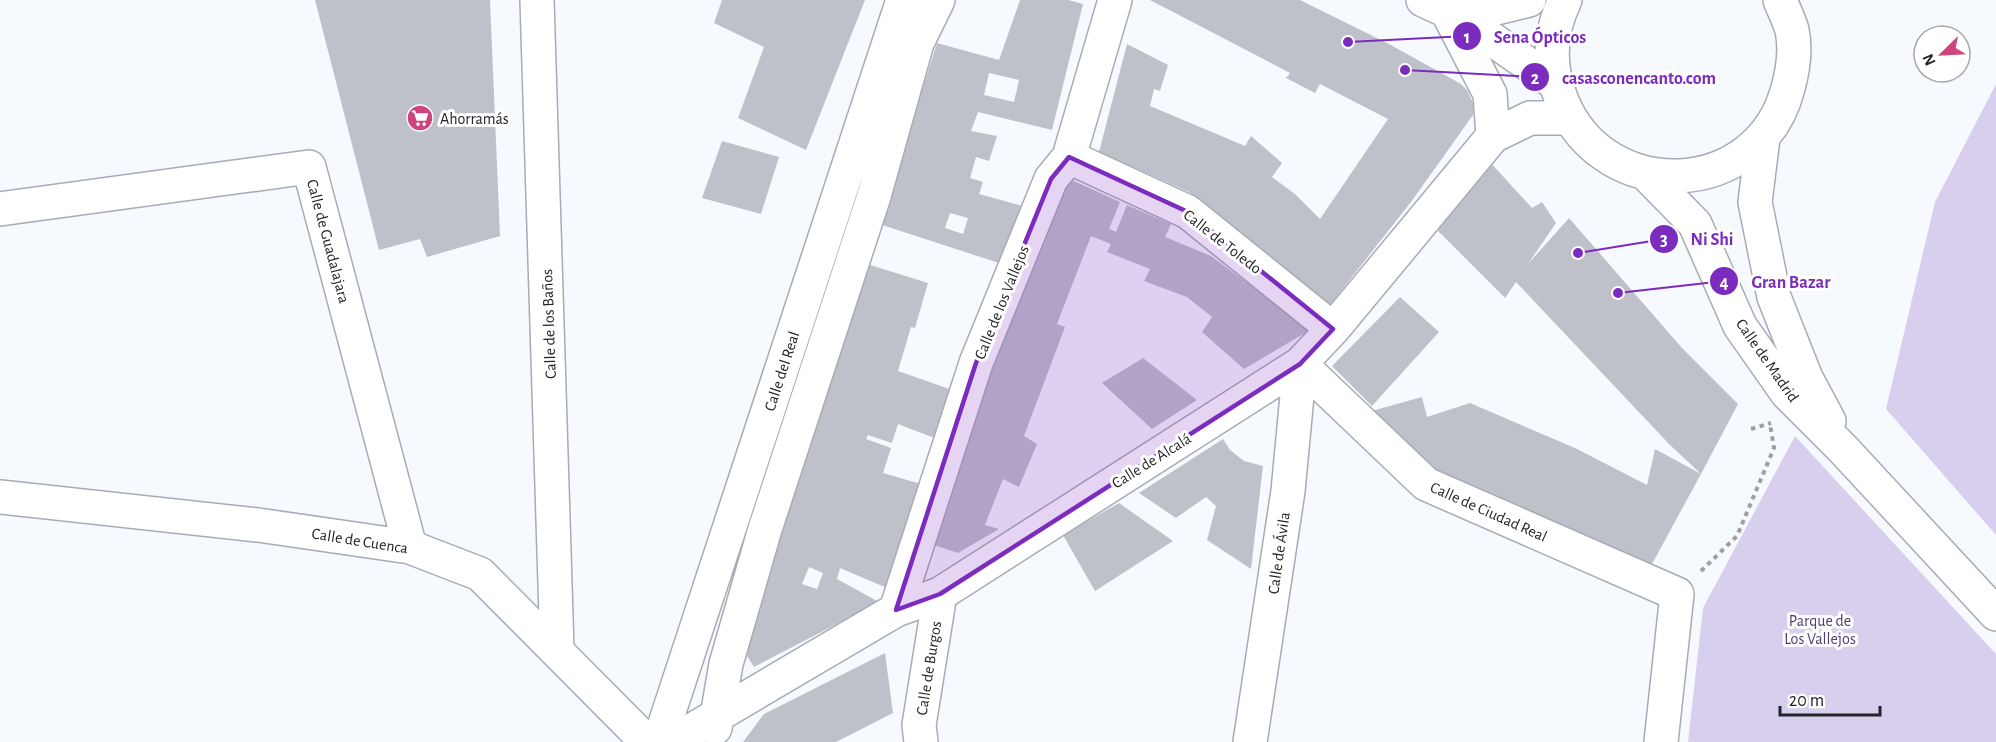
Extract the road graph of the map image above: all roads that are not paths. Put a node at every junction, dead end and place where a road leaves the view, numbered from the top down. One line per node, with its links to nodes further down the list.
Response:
1 (537, 0): 24 (street, Calle de los Baños)
2 (903, 0): 27 (street, Calle del Real)
3 (938, 0): 25 (street)
4 (1115, 0): 13 (street, Calle de los Vallejos)
5 (1529, 0): 8 (street)
6 (1565, 0): 9 (street)
7 (1780, 0): 12 (street)
8 (1445, 7): 9 (street); 11 (street)
9 (1555, 83): 10 (street)
10 (1569, 118): 11 (street, Calle de Alcalá); 14 (street)
11 (1493, 136): 16 (street, Calle de Alcalá)
12 (1763, 138): 14 (street); 18 (street, Calle de Madrid)
13 (1069, 157): 16 (street, Calle de Toledo); 22 (street, Calle de los Vallejos)
14 (1646, 174): 18 (street, Calle de Madrid)
15 (0, 209): 20 (street, Calle de Guadalajara)
16 (1333, 329): 17 (street, Calle de Alcalá)
17 (1300, 364): 21 (street, Calle de Alcalá); 30 (street, Calle de Ávila); 31 (street, Calle de Ciudad Real)
18 (1843, 449): 23 (street, Calle de Madrid)
19 (0, 497): 20 (street, Calle de Cuenca)
20 (410, 547): 24 (street, Calle de Cuenca)
21 (940, 594): 22 (street, Calle de Alcalá); 29 (street, Calle de Burgos)
22 (896, 610): 25 (street, Calle de Alcalá)
23 (1996, 614)
24 (557, 649): 26 (street, Calle de Cuenca)
25 (714, 729): 28 (street, Calle de Alcalá)
26 (647, 742)
27 (659, 742)
28 (672, 742)
29 (921, 742)
30 (1250, 742)
31 (1661, 742)

